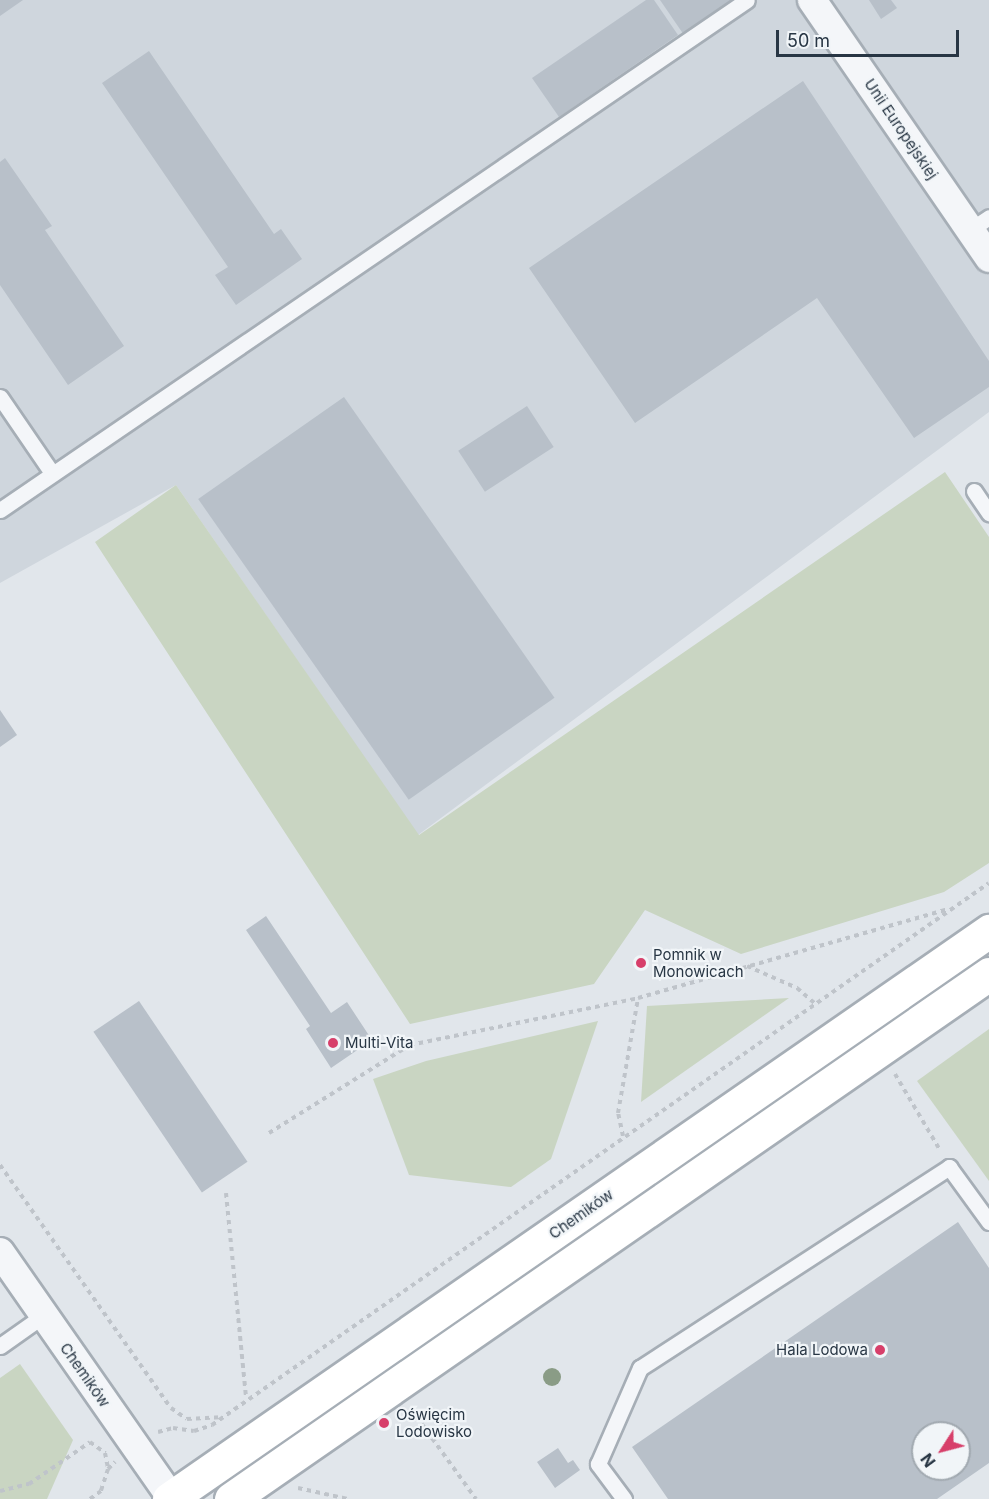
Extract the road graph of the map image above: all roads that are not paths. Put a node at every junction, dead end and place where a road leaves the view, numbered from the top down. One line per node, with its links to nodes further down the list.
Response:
1 (747, 0): 6 (lane)
2 (812, 0): 3 (street, Unii Europejskiej)
3 (980, 223): 4 (street, Unii Europejskiej)
4 (989, 258)
5 (0, 397): 6 (lane)
6 (52, 472): 8 (lane)
7 (974, 491): 9 (lane)
8 (0, 510)
9 (989, 513)
10 (989, 930): 16 (main road, Chemików)
11 (989, 974): 17 (main road)
12 (989, 1222): 18 (lane)
13 (0, 1252): 14 (street, Chemików)
14 (44, 1315): 15 (lane); 16 (street, Chemików)
15 (0, 1346)
16 (170, 1498)
17 (231, 1499)
18 (624, 1499)

